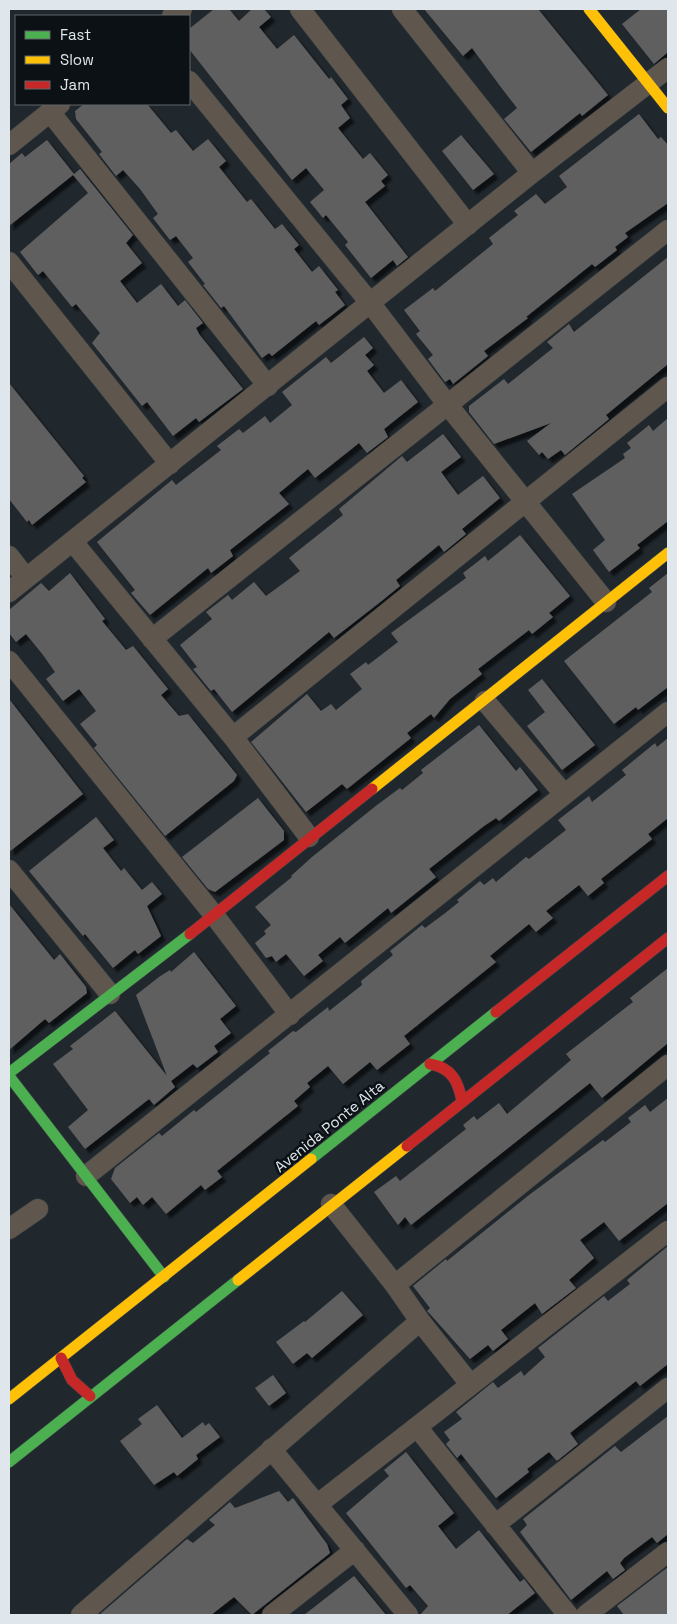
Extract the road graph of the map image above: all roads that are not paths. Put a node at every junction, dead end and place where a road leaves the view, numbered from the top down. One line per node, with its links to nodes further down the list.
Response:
1 (300, 9): 11 (street)
2 (402, 9): 10 (street)
3 (589, 9): 6 (main road)
4 (668, 68): 6 (street)
5 (190, 82): 14 (street)
6 (649, 84): 8 (main road); 10 (street)
7 (55, 108): 9 (street); 15 (street)
8 (668, 108)
9 (9, 144)
10 (532, 173): 11 (street)
11 (468, 225): 14 (street)
12 (668, 230): 17 (street)
13 (9, 262): 18 (street)
14 (371, 304): 15 (street); 17 (street)
15 (268, 386): 18 (street)
16 (668, 387): 19 (street)
17 (447, 404): 19 (street); 26 (street)
18 (170, 464): 20 (street)
19 (526, 503): 25 (street); 30 (street)
20 (73, 542): 23 (street); 26 (street)
21 (668, 553): 25 (main road)
22 (9, 556): 23 (street)
23 (26, 578): 24 (street)
24 (9, 592)
25 (606, 602): 28 (main road)
26 (152, 639): 30 (street)
27 (9, 661): 35 (street)
28 (485, 701): 31 (street); 32 (main road)
29 (668, 712): 31 (street)
30 (232, 737): 32 (street)
31 (564, 794): 38 (street)
32 (309, 837): 35 (main road)
33 (9, 870): 37 (street)
34 (668, 876): 39 (main road, Avenida Ponte Alta)
35 (214, 915): 37 (main road); 38 (street)
36 (667, 941): 42 (main road)
37 (110, 994): 41 (main road)
38 (290, 1014): 43 (street)
39 (430, 1064): 42 (main road); 48 (main road, Avenida Ponte Alta)
40 (668, 1065): 49 (street)
41 (9, 1075): 43 (main road)
42 (462, 1101): 44 (main road)
43 (86, 1176): 48 (main road)
44 (331, 1204): 49 (street); 54 (main road)
45 (38, 1209): 46 (street)
46 (9, 1229)
47 (668, 1231): 52 (street)
48 (164, 1277): 51 (main road, Avenida Ponte Alta)
49 (395, 1285): 50 (street)
50 (420, 1321): 52 (street); 57 (street)
51 (61, 1358): 54 (main road); 55 (main road, Avenida Ponte Alta)
52 (470, 1384): 56 (street)
53 (668, 1388): 60 (street)
54 (90, 1396): 58 (main road)
55 (9, 1399)
56 (417, 1427): 59 (street); 60 (street)
57 (271, 1449): 59 (street); 63 (street)
58 (9, 1462)
59 (318, 1504): 61 (street)
60 (495, 1524): 66 (street)
61 (355, 1550): 64 (street); 65 (street)
62 (668, 1552): 67 (street)
63 (81, 1615)
64 (272, 1615)
65 (408, 1615)
66 (568, 1615)
67 (586, 1615)

